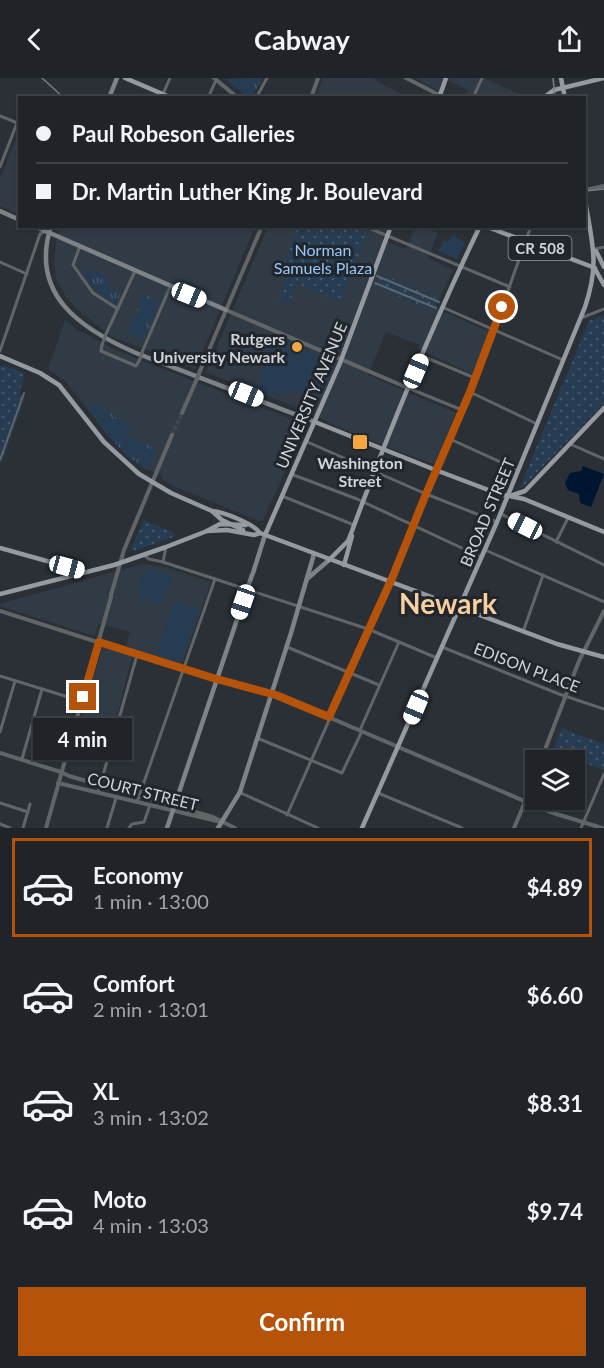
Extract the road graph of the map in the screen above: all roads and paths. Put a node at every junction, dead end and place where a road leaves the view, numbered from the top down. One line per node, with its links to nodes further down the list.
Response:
1 (117, 78): 14 (main road)
2 (125, 78): 13 (main road)
3 (170, 78): 13 (street)
4 (267, 78): 18 (street)
5 (318, 78): 19 (street)
6 (406, 78): 20 (street)
7 (446, 78): 21 (main road)
8 (482, 78): 22 (street)
9 (561, 78): 12 (main road)
10 (604, 78): 12 (main road)
11 (215, 79): 16 (street); 17 (street)
12 (563, 88): 23 (main road); 24 (main road)
13 (163, 94): 15 (main road)
14 (110, 96)
15 (168, 96)
16 (209, 96)
17 (236, 96)
18 (257, 96)
19 (312, 96)
20 (439, 96)
21 (441, 96)
22 (474, 96)
23 (545, 96)
24 (565, 96)
25 (0, 116): 26 (street)
26 (18, 124): 27 (street)
27 (0, 167)
28 (604, 186): 29 (street)
29 (586, 190)
30 (0, 211): 32 (main road)
31 (586, 214): 46 (main road)
32 (18, 219)
33 (39, 228): 41 (main road)
34 (50, 228): 41 (main road)
35 (260, 228): 72 (street)
36 (368, 228): 42 (street)
37 (391, 228): 42 (main road, UNIVERSITY AVENUE)
38 (479, 228): 48 (main road)
39 (490, 228): 43 (main road, CR 508)
40 (530, 228): 43 (street)
41 (49, 232): 44 (main road); 52 (street); 87 (main road)
42 (388, 237): 48 (street); 78 (main road, UNIVERSITY AVENUE)
43 (525, 243): 50 (main road, CR 508); 61 (street)
44 (80, 246): 51 (main road); 70 (street)
45 (604, 247): 46 (street)
46 (595, 249): 49 (main road); 50 (main road, BROAD STREET)
47 (0, 262): 52 (street)
48 (461, 267): 61 (street); 69 (main road)
49 (604, 267)
50 (595, 268): 58 (main road, CR 508); 73 (main road, BROAD STREET)
51 (135, 271): 59 (main road); 70 (street)
52 (27, 274): 75 (street)
53 (377, 276): 54 (street)
54 (382, 278): 55 (street); 57 (street)
55 (390, 281): 60 (street); 62 (street)
56 (375, 283): 57 (street)
57 (380, 285): 62 (street)
58 (604, 285)
59 (170, 287): 70 (street, bridge); 72 (main road)
60 (405, 287): 63 (street); 64 (street)
61 (510, 287): 74 (street)
62 (390, 289): 64 (street)
63 (419, 293): 65 (street); 66 (street)
64 (402, 294): 66 (street)
65 (429, 297): 67 (street); 68 (street)
66 (420, 301): 68 (street)
67 (439, 302)
68 (429, 305): 69 (street)
69 (439, 307): 74 (street); 77 (main road)
70 (118, 309)
71 (604, 309): 73 (street)
72 (226, 310): 78 (street); 86 (street, bridge)
73 (580, 318): 79 (main road, BROAD STREET)
74 (494, 330): 79 (street); 80 (street)
75 (0, 351)
76 (0, 356): 100 (main road)
77 (422, 356): 80 (street); 81 (main road)
78 (342, 359): 81 (street); 87 (main road, UNIVERSITY AVENUE)
79 (563, 360): 88 (main road, BROAD STREET)
80 (475, 378): 82 (street)
81 (408, 388): 85 (street); 93 (main road)
82 (470, 392): 85 (street); 88 (street)
83 (24, 393): 95 (street)
84 (604, 408): 92 (main road)
85 (462, 410): 90 (street)
86 (182, 413)
87 (315, 422): 91 (main road, UNIVERSITY AVENUE); 93 (main road)
88 (537, 424): 96 (main road, BROAD STREET)
89 (172, 435): 100 (street)
90 (450, 439): 96 (street); 97 (street)
91 (304, 441): 98 (street); 99 (main road, UNIVERSITY AVENUE)
92 (570, 444): 94 (street); 103 (main road)
93 (384, 450): 97 (main road); 98 (main road)
94 (604, 459)
95 (0, 460)
96 (518, 470): 103 (main road, BROAD STREET)
97 (436, 471): 101 (street); 103 (main road)
98 (375, 472): 101 (street); 104 (main road)
99 (290, 474): 102 (main road, UNIVERSITY AVENUE); 104 (street)
100 (152, 482): 105 (main road); 127 (street)
101 (426, 494): 108 (street); 112 (street)
102 (280, 496): 111 (street); 117 (main road, UNIVERSITY AVENUE)
103 (507, 496): 106 (main road, BROAD STREET); 107 (main road)
104 (363, 502): 111 (main road); 112 (street)
105 (212, 511): 109 (main road); 110 (main road)
106 (500, 514): 108 (main road, BROAD STREET); 118 (street)
107 (568, 518): 116 (main road); 118 (street)
108 (497, 522): 121 (main road, BROAD STREET)
109 (228, 523): 110 (main road); 113 (main road); 115 (main road)
110 (247, 525): 117 (main road)
111 (354, 525): 114 (main road)
112 (413, 525): 124 (street); 134 (street)
113 (207, 531): 115 (main road); 119 (main road)
114 (352, 531): 125 (main road); 128 (main road)
115 (247, 532): 117 (main road)
116 (604, 532)
117 (263, 534): 123 (main road); 135 (main road, UNIVERSITY AVENUE)
118 (556, 542): 129 (street)
119 (166, 547): 122 (main road); 126 (street)
120 (0, 548): 130 (main road)
121 (485, 550): 124 (main road, BROAD STREET); 131 (street)
122 (144, 555): 126 (street); 127 (main road)
123 (314, 555): 125 (main road); 133 (main road)
124 (481, 557): 139 (main road, BROAD STREET)
125 (329, 560): 128 (main road); 133 (main road)
126 (163, 562): 132 (street)
127 (120, 563): 130 (main road); 144 (street)
128 (344, 565): 134 (main road)
129 (604, 565)
130 (82, 573): 136 (main road)
131 (543, 575): 137 (street); 143 (street)
132 (215, 579): 135 (street); 152 (street)
133 (307, 579): 138 (main road)
134 (391, 582): 139 (main road); 142 (street)
135 (247, 589): 138 (street); 155 (main road, UNIVERSITY AVENUE)
136 (0, 594)
137 (604, 602)
138 (299, 607): 142 (street); 146 (main road)
139 (459, 607): 143 (main road); 147 (main road, BROAD STREET)
140 (0, 610): 144 (street)
141 (604, 611): 148 (street)
142 (369, 629): 145 (street); 153 (street)
143 (523, 632): 148 (main road)
144 (99, 642): 149 (street); 161 (street)
145 (399, 642): 151 (street); 157 (street)
146 (287, 647): 153 (street); 159 (main road)
147 (442, 647): 151 (main road, BROAD STREET); 160 (street, EDISON PLACE)
148 (584, 652): 150 (main road); 160 (street)
149 (137, 655): 152 (street); 175 (street)
150 (604, 657)
151 (437, 658): 167 (main road, BROAD STREET)
152 (184, 669): 155 (street); 179 (street)
153 (350, 672): 157 (street); 163 (street)
154 (0, 676): 156 (street)
155 (215, 679): 159 (street); 187 (main road, UNIVERSITY AVENUE)
156 (15, 681): 158 (street); 165 (street)
157 (380, 686): 164 (street)
158 (42, 689): 161 (street); 170 (street)
159 (271, 694): 163 (street); 166 (main road)
160 (567, 696): 162 (street, EDISON PLACE); 168 (street)
161 (82, 701): 172 (street)
162 (604, 709)
163 (329, 717): 164 (street); 171 (street)
164 (361, 731): 167 (street); 171 (street)
165 (0, 732)
166 (257, 738): 171 (street); 176 (main road)
167 (398, 747): 178 (main road, BROAD STREET); 181 (street)
168 (545, 750)
169 (0, 753): 170 (street, COURT STREET)
170 (22, 759): 172 (street, COURT STREET)
171 (311, 760): 190 (street)
172 (62, 771): 174 (street); 175 (street, COURT STREET)
173 (604, 774): 193 (street)
174 (58, 783): 177 (street, COURT STREET); 196 (street)
175 (101, 785): 177 (street); 179 (street, COURT STREET)
176 (240, 792): 190 (street); 191 (main road)
177 (98, 793): 180 (street, COURT STREET)
178 (378, 793): 203 (main road, BROAD STREET); 204 (street)
179 (139, 796): 182 (street); 187 (street, COURT STREET)
180 (116, 798): 182 (street, COURT STREET); 197 (street)
181 (525, 801)
182 (137, 802): 186 (street, COURT STREET)
183 (0, 803): 189 (street)
184 (525, 803): 205 (street)
185 (30, 804): 189 (street)
186 (150, 805): 187 (street, COURT STREET); 198 (street)
187 (173, 809): 191 (street, COURT STREET); 199 (main road, UNIVERSITY AVENUE)
188 (546, 810): 193 (street)
189 (28, 812): 195 (street)
190 (287, 815): 202 (street)
191 (222, 822): 200 (main road); 201 (street, COURT STREET)
192 (0, 824): 194 (street)
193 (583, 825): 206 (street)
194 (10, 828)
195 (23, 828)
196 (46, 828)
197 (107, 828)
198 (129, 828)
199 (167, 828)
200 (218, 828)
201 (235, 828)
202 (318, 828)
203 (362, 828)
204 (462, 828)
205 (514, 828)
206 (602, 828)

